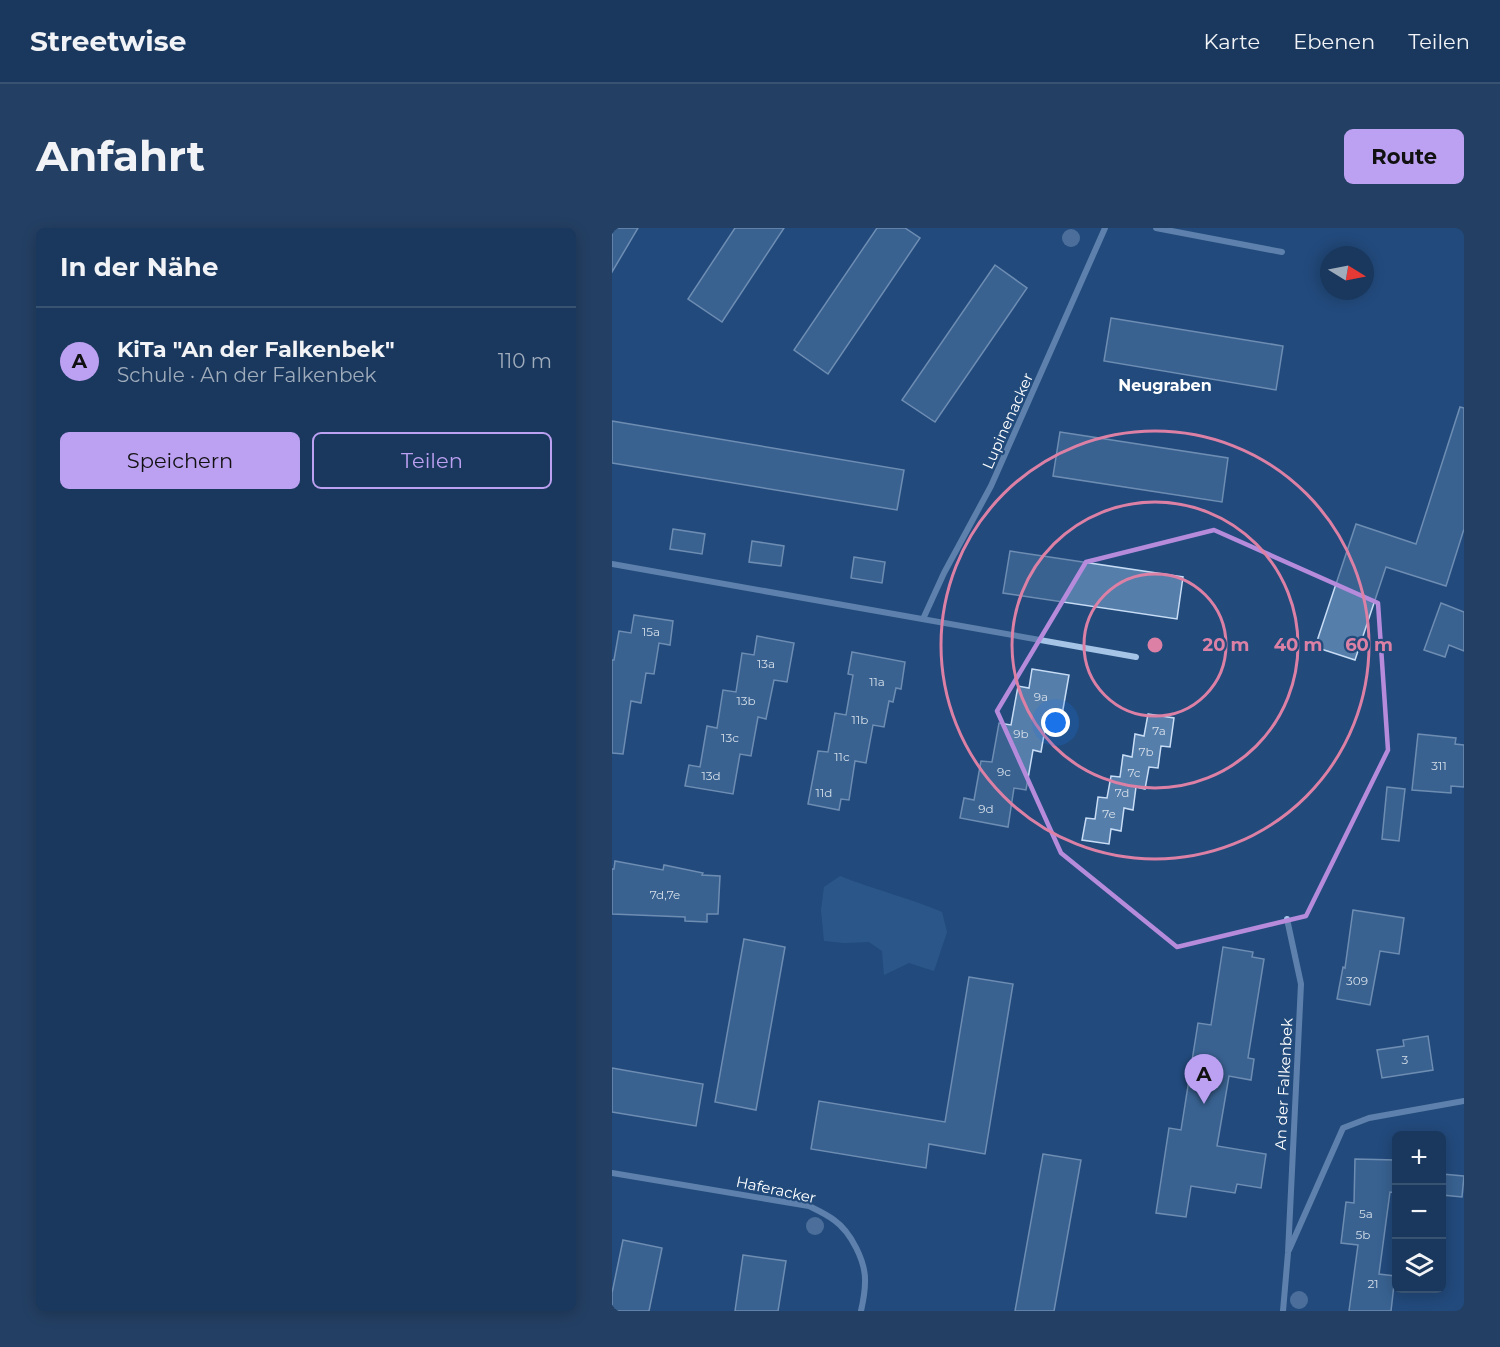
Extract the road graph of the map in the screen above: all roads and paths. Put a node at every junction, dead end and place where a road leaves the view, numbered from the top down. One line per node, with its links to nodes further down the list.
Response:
1 (1105, 228): 5 (street, Lupinenacker)
2 (1155, 228): 3 (street)
3 (1282, 252)
4 (612, 564): 5 (street)
5 (923, 619): 6 (street)
6 (1136, 657)
7 (1287, 919): 10 (street, An der Falkenbek)
8 (1464, 1101): 10 (street, An der Falkenbek)
9 (612, 1173): 11 (street, Haferacker)
10 (1288, 1253): 12 (street, An der Falkenbek)
11 (861, 1311)
12 (1282, 1311)

